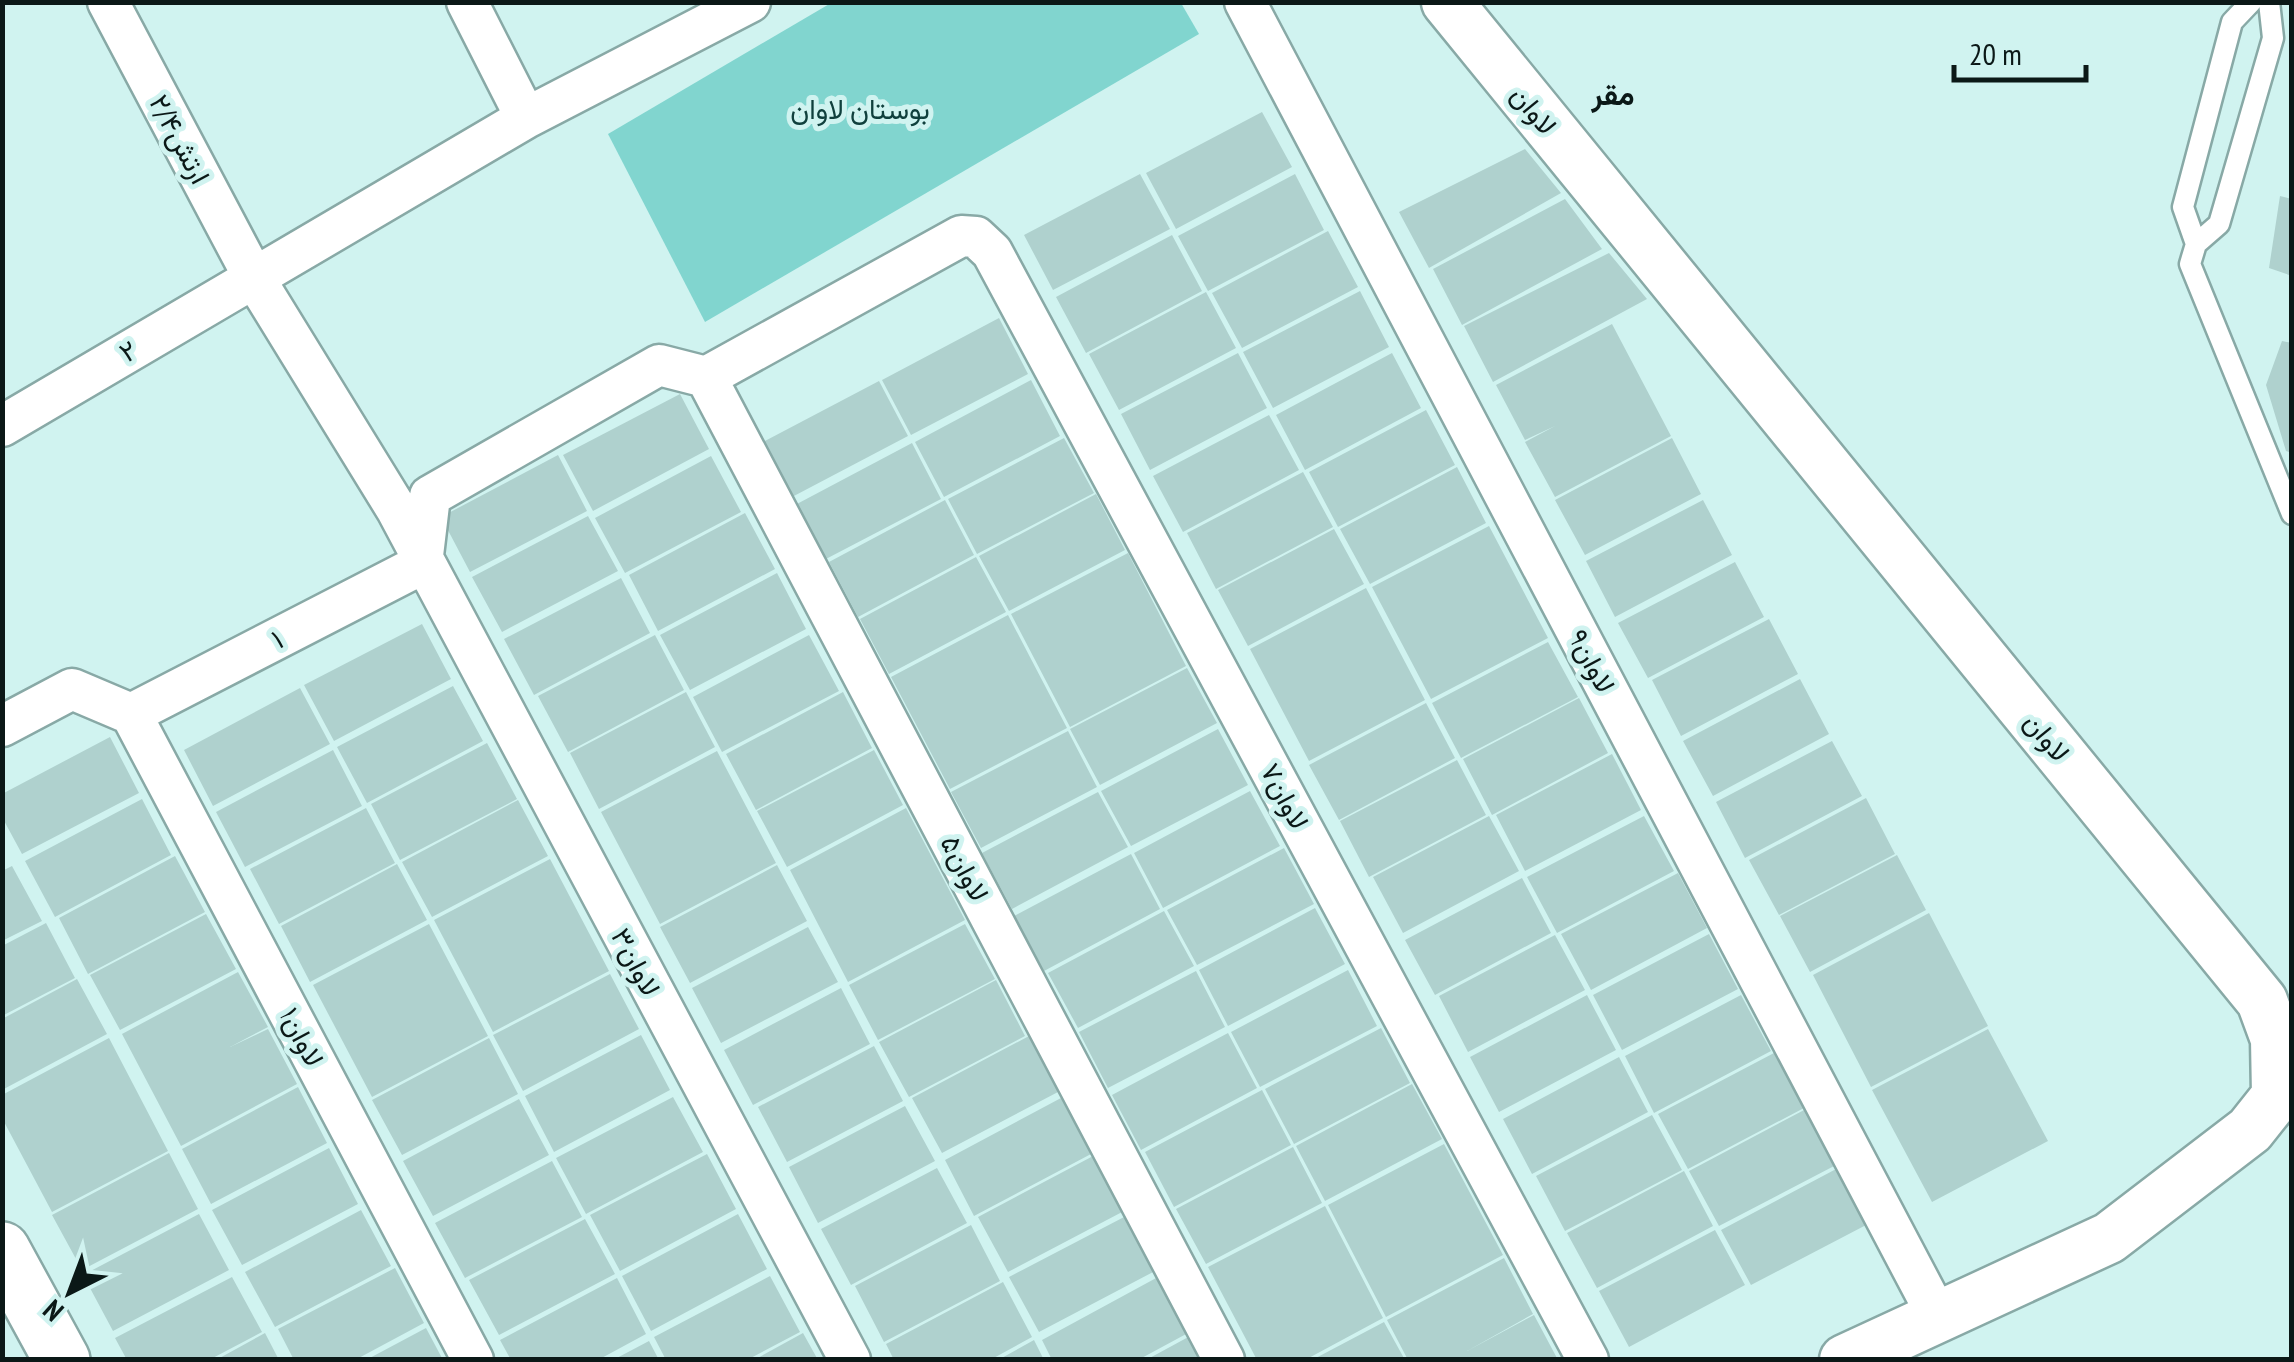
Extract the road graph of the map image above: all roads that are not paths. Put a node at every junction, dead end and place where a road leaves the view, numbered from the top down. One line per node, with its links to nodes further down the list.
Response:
1 (108, 2): 10 (street, ۲/۴ارتش)
2 (467, 2): 8 (street)
3 (750, 2): 8 (street, ۲)
4 (1245, 2): 19 (street, ۹لاوان)
5 (1447, 2): 19 (street, لاوان)
6 (2251, 2): 9 (lane)
7 (2269, 2): 9 (lane)
8 (526, 118): 10 (street, ۲)
9 (2196, 244): 13 (lane)
10 (253, 276): 12 (street, ۲); 15 (street, ۲/۴ارتش)
11 (706, 376): 15 (street); 23 (street, ۵لاوان); 24 (street, ۷لاوان)
12 (2, 426)
13 (2284, 483): 14 (lane)
14 (2292, 514)
15 (422, 564): 16 (street, ۱); 22 (street, ۳لاوان)
16 (131, 714): 17 (street); 21 (street, ۱لاوان)
17 (2, 726)
18 (2, 1250): 20 (main road)
19 (1939, 1320): 25 (street, لاوان)
20 (62, 1360)
21 (474, 1360)
22 (850, 1360)
23 (1224, 1360)
24 (1588, 1360)
25 (1846, 1360)

